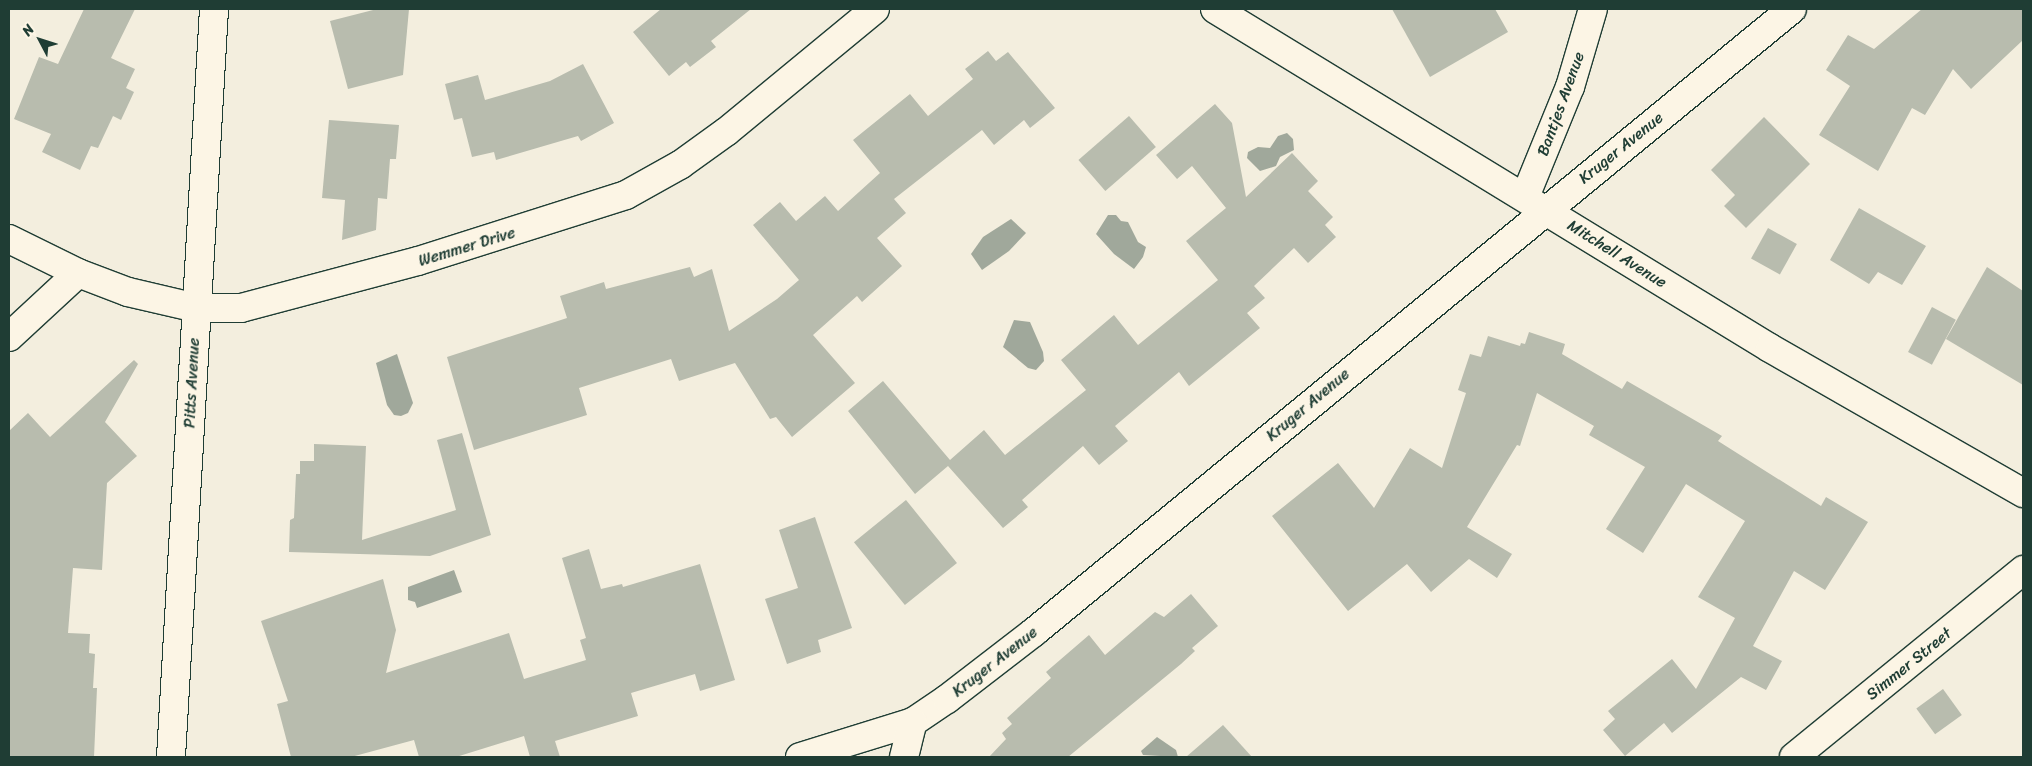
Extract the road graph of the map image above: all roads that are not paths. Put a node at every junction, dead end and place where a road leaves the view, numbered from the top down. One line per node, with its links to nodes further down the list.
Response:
1 (214, 9): 9 (street, Pitts Avenue)
2 (875, 9): 9 (street, Wemmer Drive)
3 (1215, 9): 6 (street, Mitchell Avenue)
4 (1593, 9): 6 (street, Bantjes Avenue)
5 (1792, 9): 6 (street, Kruger Avenue)
6 (1536, 203): 11 (street, Mitchell Avenue); 13 (street, Kruger Avenue)
7 (9, 239): 8 (street, Wemmer Drive)
8 (78, 273): 9 (street, Wemmer Drive); 10 (street)
9 (196, 308): 14 (street, Pitts Avenue)
10 (9, 337)
11 (2023, 493)
12 (2023, 570): 17 (street, Simmer Street)
13 (913, 722): 15 (street, Kruger Avenue); 16 (street)
14 (171, 757)
15 (800, 757)
16 (904, 757)
17 (1794, 757)

